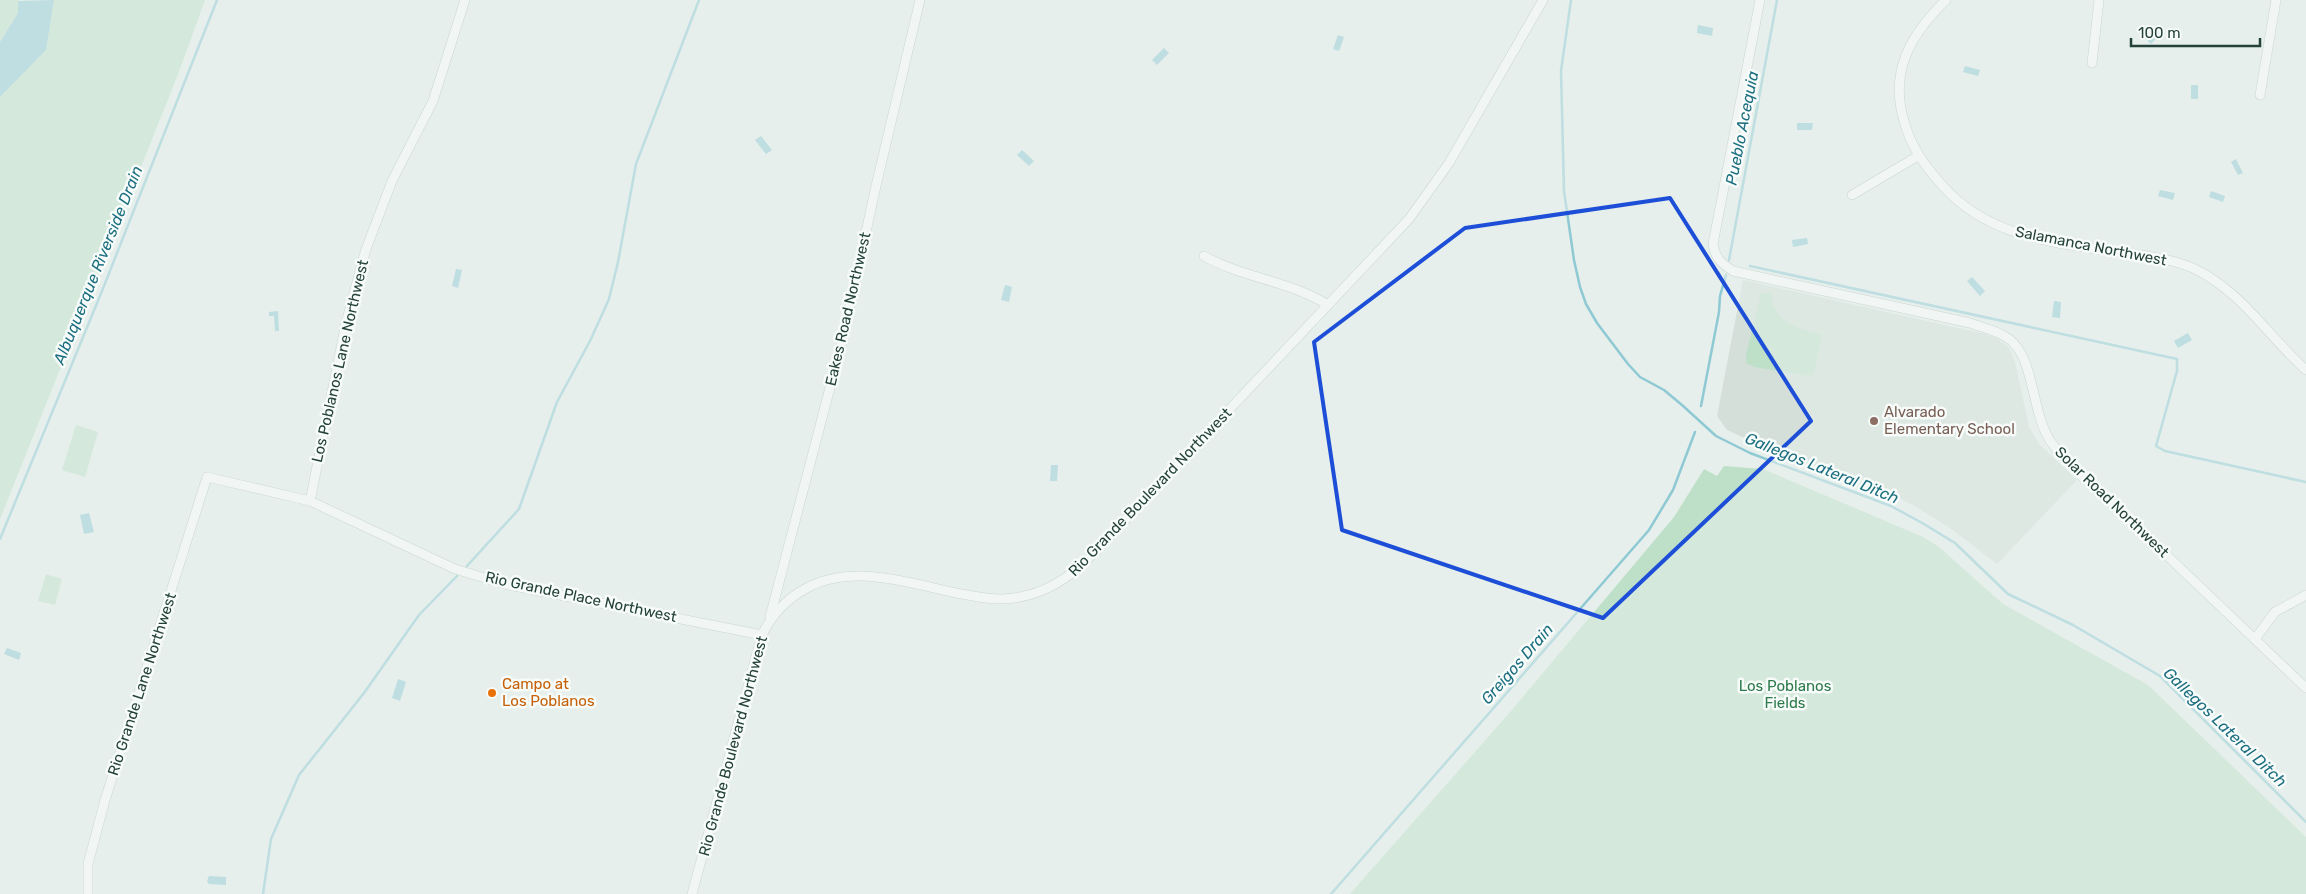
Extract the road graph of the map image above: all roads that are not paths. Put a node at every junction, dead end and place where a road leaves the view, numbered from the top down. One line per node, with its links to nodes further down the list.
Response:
1 (465, 0): 16 (street, Los Poblanos Lane Northwest)
2 (920, 0): 18 (street, Eakes Road Northwest)
3 (1543, 0): 13 (street, Rio Grande Boulevard Northwest)
4 (1760, 0): 20 (street, Solar Road Northwest)
5 (1946, 0): 10 (street, Salamanca Northwest)
6 (2099, 0): 8 (street)
7 (2276, 0): 9 (street)
8 (2092, 63)
9 (2260, 95)
10 (1918, 156): 11 (street); 14 (street, Salamanca Northwest)
11 (1852, 195)
12 (1204, 256): 13 (street)
13 (1328, 305): 18 (street, Rio Grande Boulevard Northwest)
14 (2306, 370)
15 (208, 477): 16 (street, Rio Grande Place Northwest); 22 (street, Rio Grande Lane Northwest)
16 (310, 500): 19 (street, Rio Grande Place Northwest)
17 (2306, 594): 20 (street)
18 (770, 617): 19 (street, Rio Grande Boulevard Northwest)
19 (762, 635): 23 (street, Rio Grande Boulevard Northwest)
20 (2255, 639): 21 (street, Solar Road Northwest)
21 (2306, 688)
22 (88, 894)
23 (692, 894)

